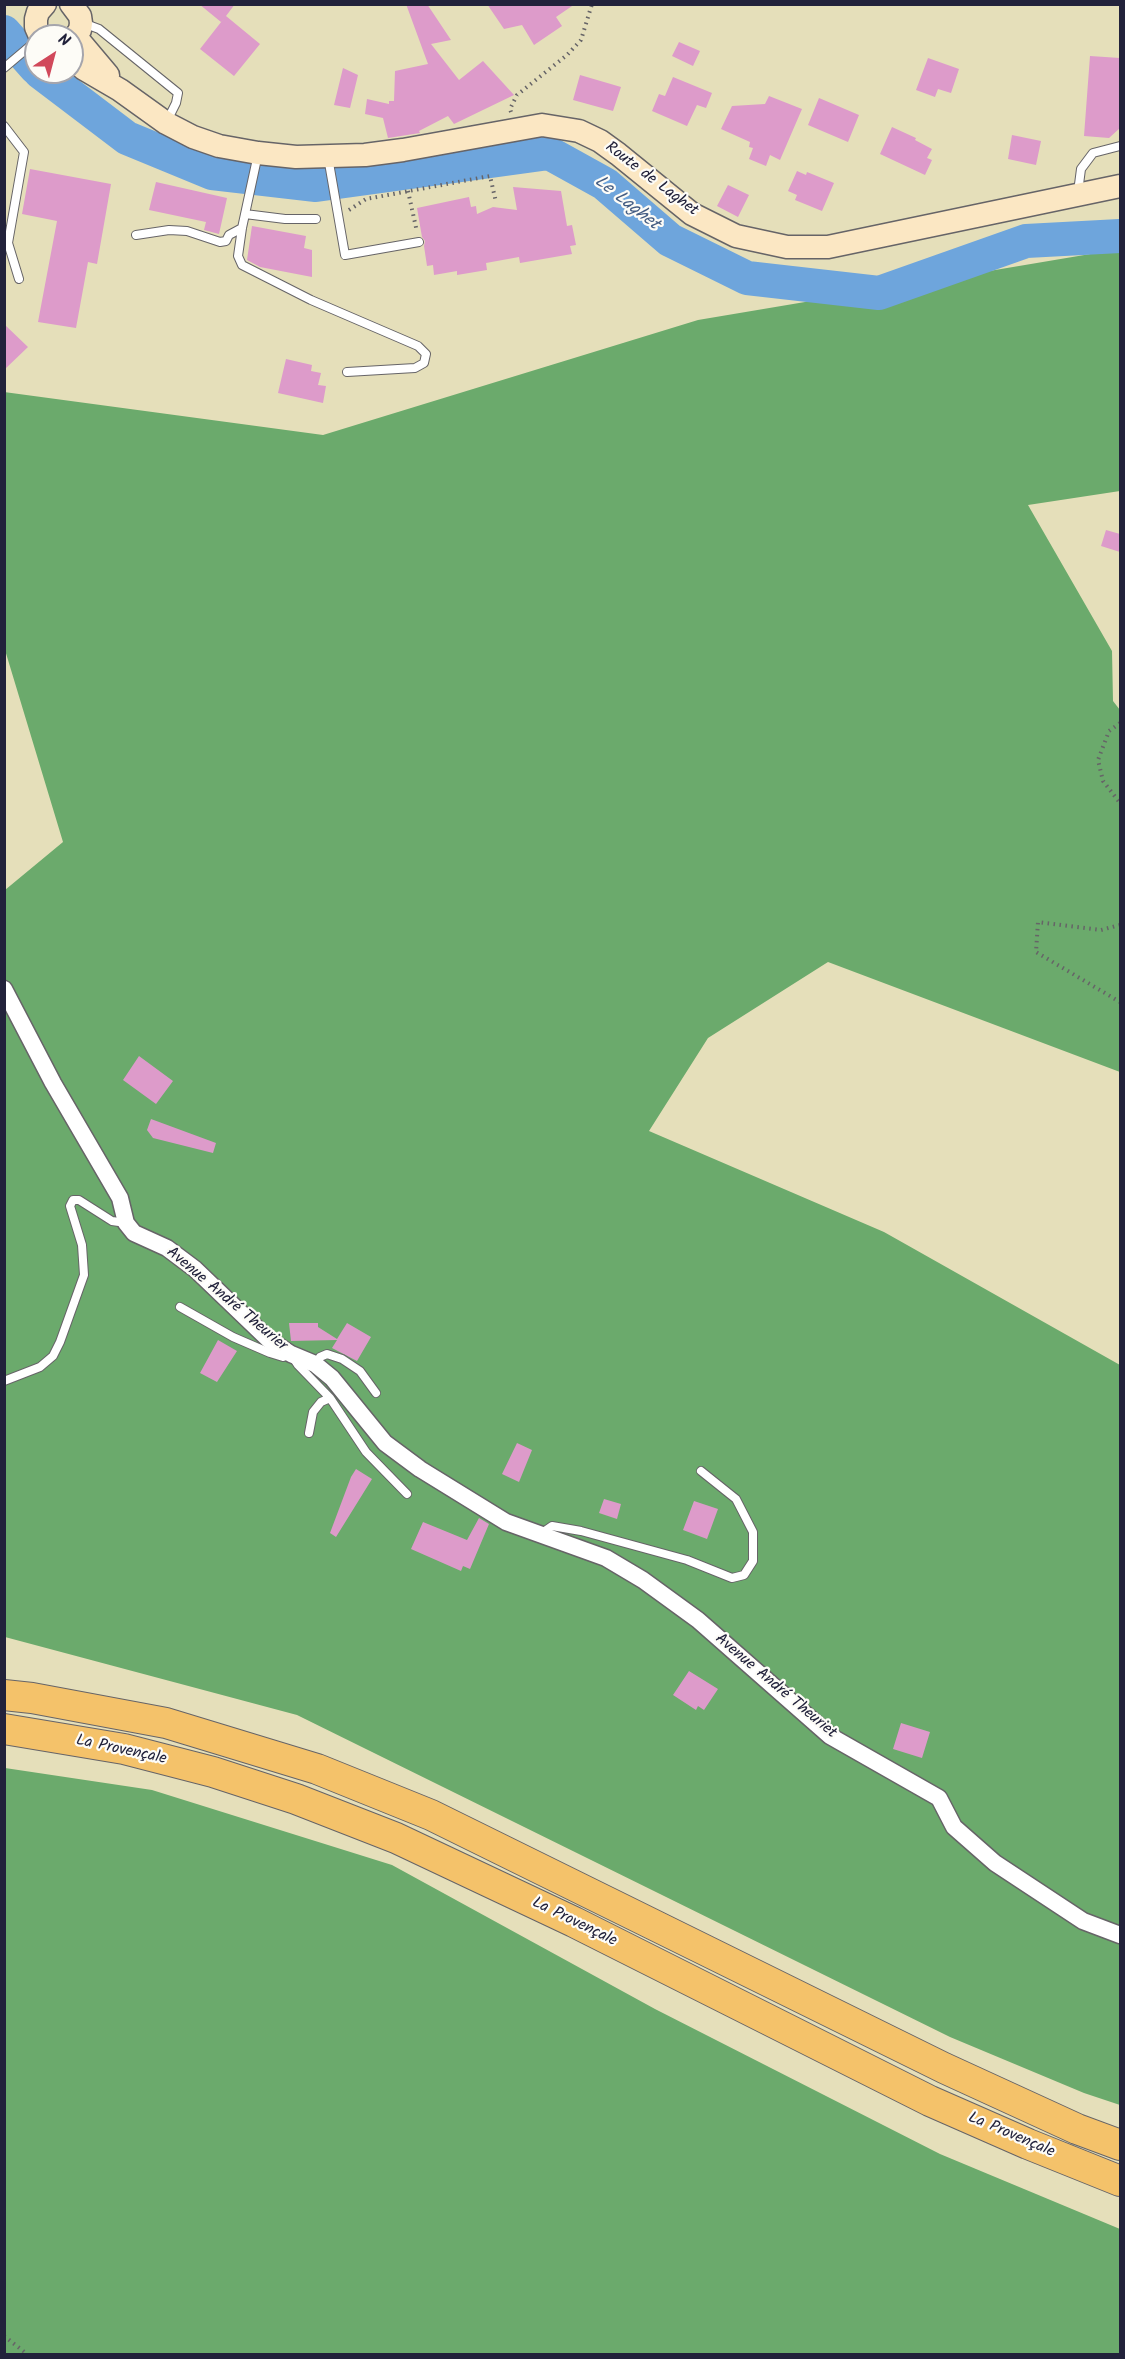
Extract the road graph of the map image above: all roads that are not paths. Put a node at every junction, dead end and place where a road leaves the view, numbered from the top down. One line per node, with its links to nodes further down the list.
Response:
1 (19, 4): 3 (main road)
2 (45, 4): 4 (main road)
3 (28, 24)
4 (37, 24)
5 (84, 27): 9 (lane)
6 (84, 38): 9 (main road, Route de Laghet)
7 (24, 49): 8 (lane)
8 (4, 68)
9 (166, 123): 12 (main road, Route de Laghet)
10 (4, 126): 21 (lane)
11 (1120, 146): 15 (lane)
12 (257, 159): 13 (main road, Route de Laghet); 16 (lane)
13 (328, 162): 15 (main road, Route de Laghet); 20 (lane)
14 (1120, 186): 15 (main road, Route de Laghet)
15 (1077, 194)
16 (246, 214): 17 (lane); 18 (lane)
17 (316, 219)
18 (242, 228): 19 (lane); 22 (lane)
19 (136, 235)
20 (419, 242)
21 (19, 279)
22 (347, 372)
23 (4, 988): 24 (street)
24 (126, 1223): 26 (street, Avenue André Theurier); 28 (lane)
25 (180, 1307): 26 (lane)
26 (291, 1354): 27 (street, Avenue André Theurier); 30 (lane)
27 (315, 1364): 29 (lane); 34 (street, Avenue André Theurier)
28 (4, 1381)
29 (376, 1393)
30 (330, 1398): 31 (lane); 33 (lane)
31 (309, 1433)
32 (701, 1471): 34 (lane)
33 (407, 1494)
34 (538, 1535): 35 (street, Avenue André Theurier)
35 (570, 1544): 38 (street, Avenue André Theuriet)
36 (4, 1695): 39 (highway, La Provençale)
37 (4, 1729): 40 (highway, La Provençale)
38 (1120, 1935)
39 (1120, 2145)
40 (1120, 2181)

